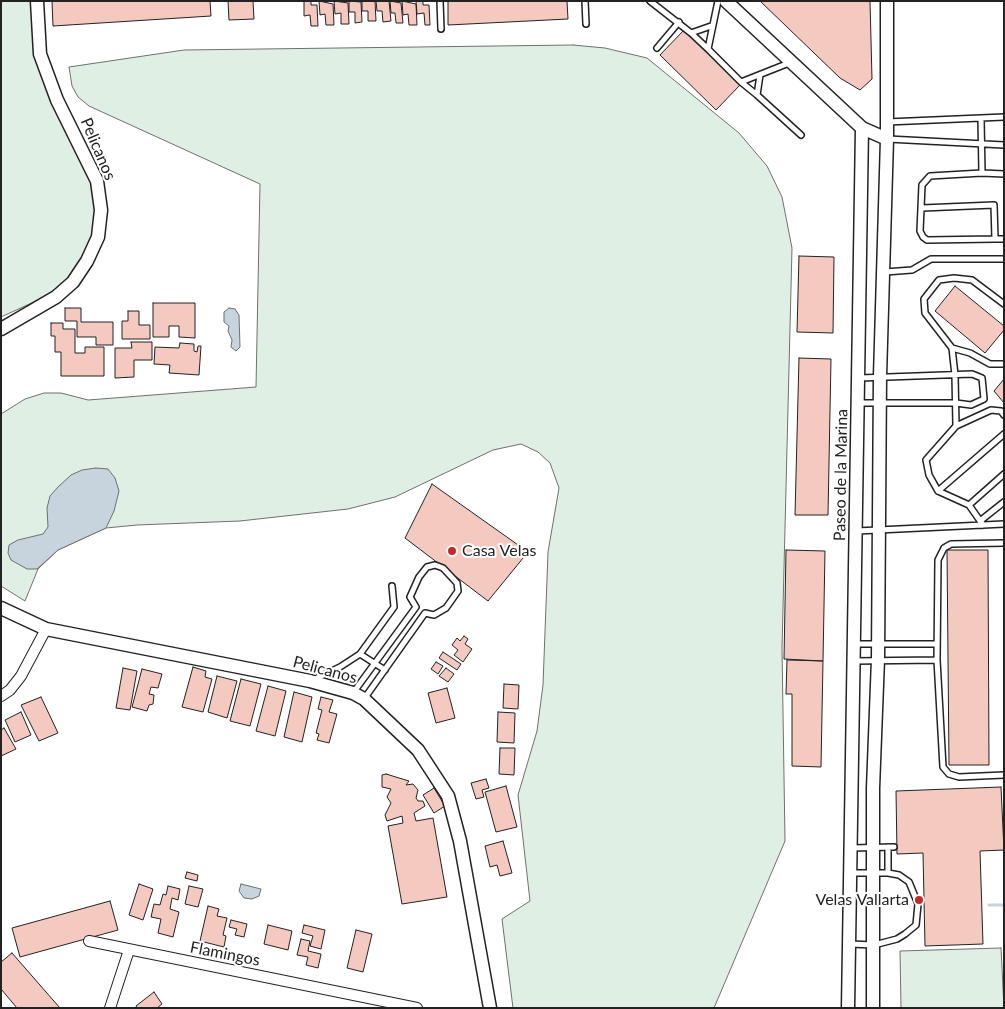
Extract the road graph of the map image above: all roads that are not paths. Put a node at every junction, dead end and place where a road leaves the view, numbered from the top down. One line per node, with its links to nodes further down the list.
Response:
1 (37, 1): 35 (street, Pelicanos)
2 (440, 1): 11 (lane)
3 (585, 1): 9 (lane)
4 (650, 1): 8 (lane)
5 (718, 1): 10 (lane)
6 (726, 1): 15 (street)
7 (888, 1): 20 (street)
8 (679, 22): 12 (lane); 13 (lane)
9 (586, 24)
10 (711, 26): 12 (lane); 14 (lane)
11 (441, 29)
12 (691, 32): 14 (lane)
13 (657, 48)
14 (708, 49): 17 (lane)
15 (790, 62): 16 (lane); 22 (street)
16 (760, 75): 17 (lane); 18 (lane)
17 (741, 82): 18 (lane)
18 (757, 95): 23 (lane)
19 (1004, 117): 21 (lane)
20 (886, 119): 21 (lane); 24 (street)
21 (981, 119): 25 (lane)
22 (862, 128): 24 (street); 40 (street, Paseo de la Marina)
23 (801, 136)
24 (887, 139): 25 (lane); 33 (street)
25 (982, 145): 26 (lane); 27 (lane)
26 (1004, 145)
27 (982, 173): 28 (lane); 29 (lane)
28 (1004, 174)
29 (922, 208): 30 (lane); 30 (lane)
30 (995, 239): 31 (lane)
31 (1004, 239)
32 (1004, 259): 33 (lane)
33 (882, 272): 39 (street)
34 (1004, 304): 36 (lane)
35 (1, 328)
36 (952, 348): 37 (lane); 38 (lane)
37 (1004, 364)
38 (956, 375): 39 (lane); 42 (lane); 42 (lane)
39 (880, 376): 40 (lane); 41 (street)
40 (859, 378): 43 (street, Paseo de la Marina)
41 (880, 402): 42 (lane); 43 (lane); 52 (street)
42 (956, 403): 45 (lane)
43 (858, 404): 51 (street, Paseo de la Marina)
44 (1004, 414): 45 (lane)
45 (956, 426): 48 (lane)
46 (1004, 434): 48 (lane)
47 (1004, 474): 50 (lane)
48 (938, 491): 50 (lane)
49 (1004, 502): 53 (lane)
50 (969, 506): 53 (lane)
51 (857, 507): 52 (street); 56 (street, Paseo de la Marina)
52 (877, 507): 55 (street)
53 (982, 523): 54 (lane); 55 (lane)
54 (1004, 524)
55 (878, 530): 56 (lane); 64 (street)
56 (856, 531): 63 (street, Paseo de la Marina)
57 (1004, 543): 65 (lane)
58 (392, 586): 66 (lane)
59 (416, 607): 61 (lane); 61 (lane); 70 (lane)
60 (1, 608): 62 (street, Pelicanos)
61 (425, 613): 71 (lane)
62 (46, 629): 72 (street, Pelicanos); 73 (street)
63 (854, 644): 64 (lane); 69 (street, Paseo de la Marina)
64 (878, 644): 65 (lane); 67 (street)
65 (938, 644): 68 (lane)
66 (360, 654): 70 (lane); 72 (lane)
67 (878, 660): 68 (lane); 69 (lane); 76 (street)
68 (937, 660): 75 (lane)
69 (854, 661): 77 (street, Paseo de la Marina)
70 (374, 663): 71 (lane); 74 (lane)
71 (385, 670): 74 (lane)
72 (310, 681): 74 (street, Pelicanos)
73 (1, 696)
74 (358, 696): 88 (street, Pelicanos)
75 (1004, 775)
76 (874, 847): 77 (lane); 78 (street); 80 (lane)
77 (851, 848): 79 (street, Paseo de la Marina)
78 (874, 872): 79 (lane); 80 (lane); 83 (street)
79 (850, 873): 82 (street, Paseo de la Marina)
80 (888, 873): 83 (lane)
81 (89, 941): 84 (street, Flamingos)
82 (849, 944): 83 (lane); 89 (street, Paseo de la Marina)
83 (874, 944): 90 (street)
84 (129, 950): 85 (street, Flamingos); 86 (street)
85 (374, 1003): 87 (street, Flamingos)
86 (110, 1008)
87 (417, 1008)
88 (490, 1008)
89 (848, 1008)
90 (873, 1008)

